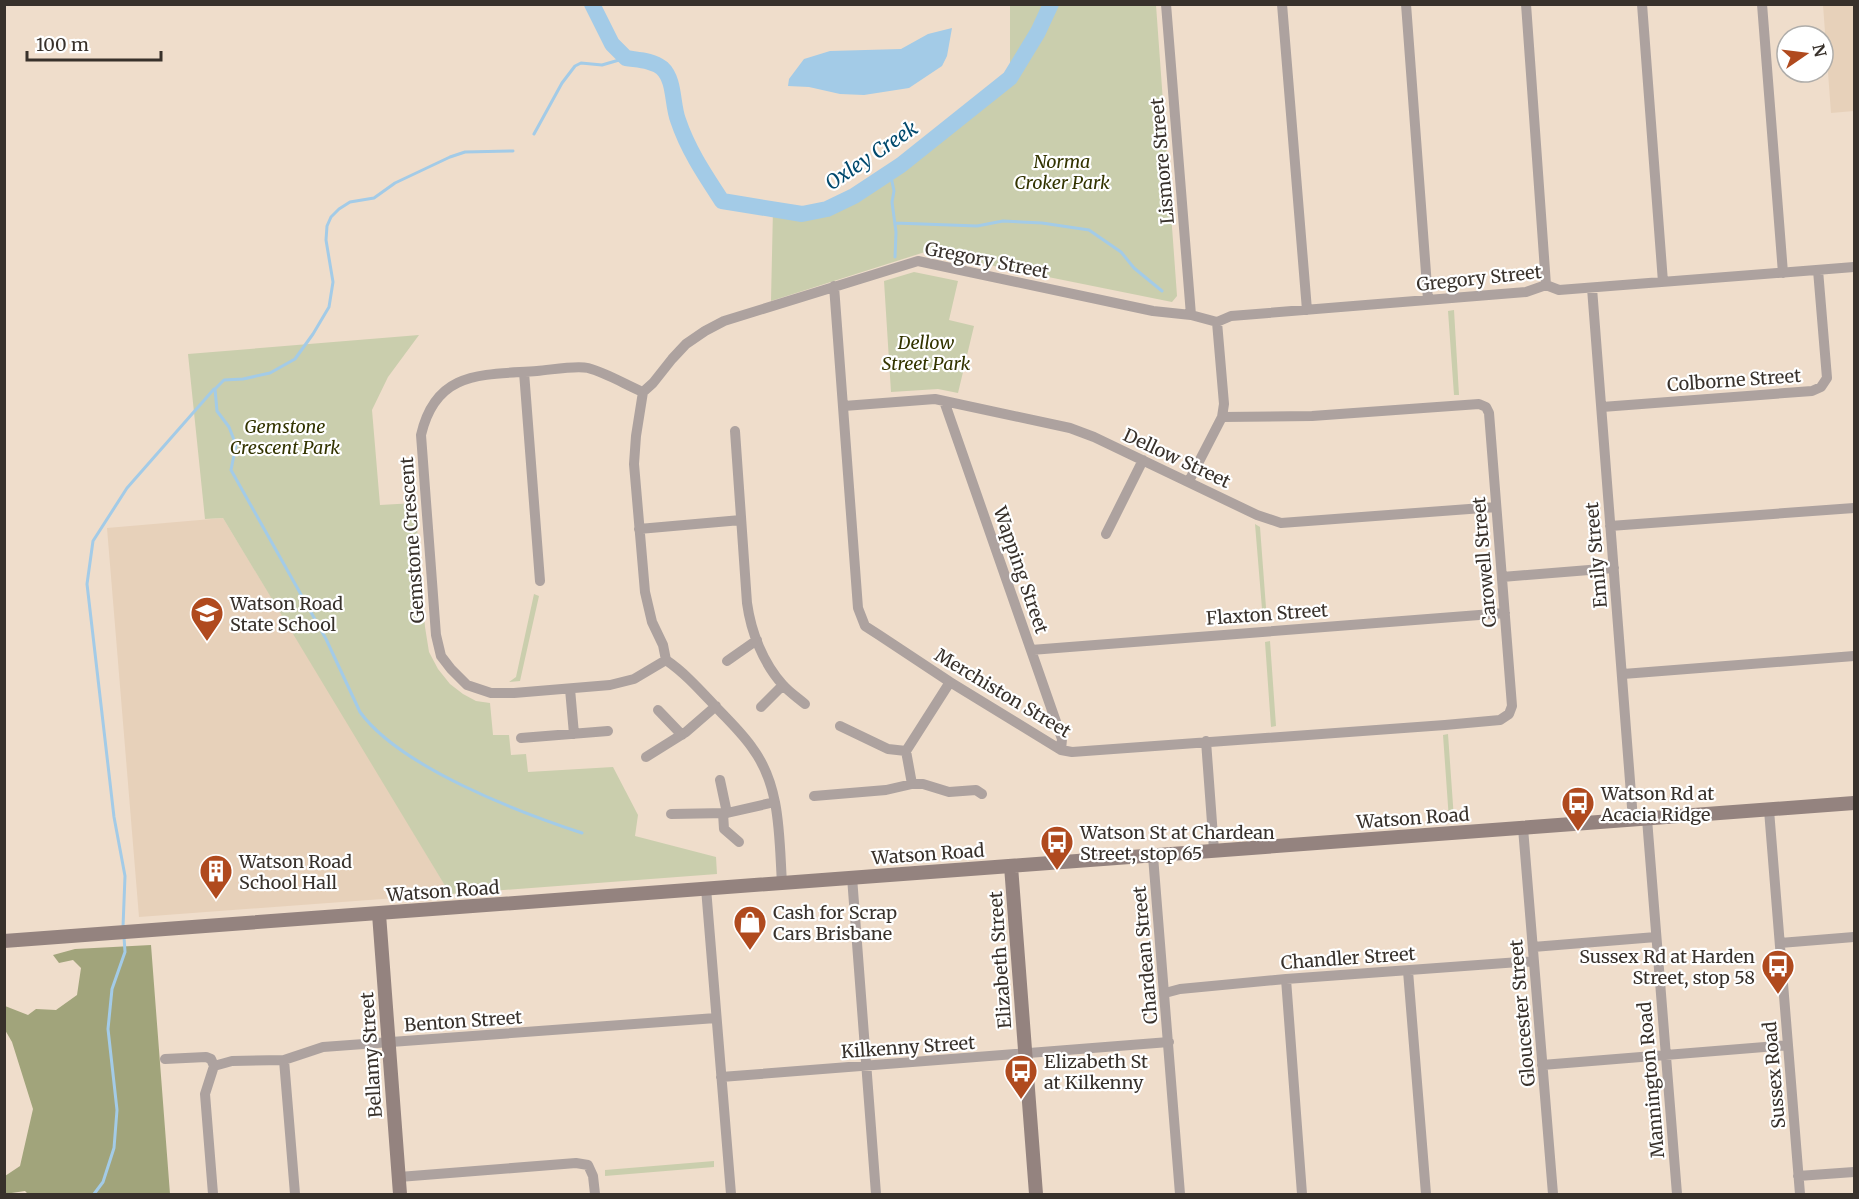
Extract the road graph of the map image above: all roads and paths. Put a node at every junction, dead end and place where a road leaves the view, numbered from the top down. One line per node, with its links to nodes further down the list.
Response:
1 (1166, 4): 16 (street, Lismore Street)
2 (1282, 4): 15 (street)
3 (1406, 4): 14 (street)
4 (1526, 4): 11 (street)
5 (1642, 4): 10 (street)
6 (1762, 4): 9 (street)
7 (1854, 267): 8 (street, Gregory Street)
8 (1818, 270): 9 (street, Gregory Street); 22 (street, Colborne Street)
9 (1784, 273): 10 (street, Gregory Street)
10 (1663, 282): 13 (street, Gregory Street)
11 (1546, 285): 13 (street, Gregory Street); 14 (street, Gregory Street)
12 (834, 286): 16 (street, Gregory Street); 19 (street, Gregory Street); 21 (street, Merchiston Street)
13 (1592, 288): 22 (street, Emily Street)
14 (1428, 300): 15 (street, Gregory Street)
15 (1307, 310): 17 (street, Gregory Street)
16 (1191, 315): 17 (street, Gregory Street)
17 (1217, 322): 23 (street)
18 (524, 372): 19 (street, Gemstone Crescent); 35 (street); 45 (street, Gemstone Crescent)
19 (643, 392): 31 (street)
20 (944, 401): 21 (street, Dellow Street); 25 (street, Dellow Street); 38 (street, Wapping Street)
21 (844, 406): 43 (street, Merchiston Street)
22 (1602, 407): 30 (street, Emily Street)
23 (1222, 417): 26 (street); 27 (street, Carowell Street)
24 (735, 432): 29 (street)
25 (1143, 460): 26 (street, Dellow Street); 32 (street)
26 (1189, 481): 27 (street, Dellow Street)
27 (1497, 507): 34 (street, Carowell Street)
28 (1854, 508): 30 (street)
29 (741, 520): 31 (street); 37 (street)
30 (1610, 526): 33 (street, Emily Street)
31 (639, 528): 40 (street)
32 (1106, 534)
33 (1614, 568): 34 (street); 42 (street, Emily Street)
34 (1502, 578): 36 (street, Carowell Street)
35 (540, 580)
36 (1505, 613): 38 (street, Flaxton Street); 50 (street, Carowell Street)
37 (757, 640): 41 (street); 44 (street)
38 (1031, 650): 57 (street, Wapping Street)
39 (1854, 656): 42 (street)
40 (666, 660): 45 (street, Gemstone Crescent); 47 (street)
41 (727, 661)
42 (1623, 675): 69 (street, Emily Street)
43 (950, 682): 57 (street, Merchiston Street); 58 (street)
44 (783, 685): 46 (street); 48 (street)
45 (570, 689): 53 (street)
46 (805, 704)
47 (716, 706): 54 (street); 64 (street)
48 (762, 707)
49 (658, 710): 54 (street)
50 (1509, 714): 56 (street, Merchiston Street)
51 (840, 726): 58 (street)
52 (608, 731): 53 (street)
53 (574, 734): 55 (street)
54 (682, 735): 59 (street)
55 (521, 738)
56 (1206, 741): 57 (street, Merchiston Street); 72 (street)
57 (1061, 750)
58 (906, 751): 61 (street)
59 (646, 756)
60 (720, 780): 67 (street)
61 (912, 784): 62 (street); 63 (street)
62 (982, 794)
63 (814, 796)
64 (775, 802): 67 (street); 76 (street)
65 (1854, 803): 66 (street, Watson Road)
66 (1769, 810): 69 (street, Watson Road); 82 (street, Sussex Road)
67 (725, 813): 68 (street); 71 (street)
68 (671, 814)
69 (1640, 820): 70 (street, Watson Road); 79 (street, Mannington Road)
70 (1523, 828): 72 (street, Watson Road); 83 (street, Gloucester Street)
71 (738, 842)
72 (1214, 850): 73 (street, Watson Road)
73 (1153, 856): 74 (street, Watson Road); 87 (street, Chardean Street)
74 (1011, 866): 75 (street, Watson Road); 92 (street, Elizabeth Street)
75 (852, 878): 76 (street, Watson Road); 98 (street)
76 (782, 883): 77 (street, Watson Road)
77 (706, 888): 78 (street, Watson Road); 88 (street)
78 (379, 914): 81 (street, Watson Road); 90 (street, Bellamy Street)
79 (1656, 937): 83 (street); 93 (street, Mannington Road)
80 (1854, 938): 82 (street)
81 (4, 941)
82 (1780, 943): 91 (street, Sussex Road)
83 (1533, 948): 84 (street, Gloucester Street)
84 (1534, 961): 85 (street, Chandler Street); 96 (street, Gloucester Street)
85 (1408, 971): 86 (street, Chandler Street); 112 (street)
86 (1286, 979): 87 (street, Chandler Street); 111 (street)
87 (1165, 993): 89 (street, Chardean Street)
88 (716, 1018): 90 (street, Benton Street); 99 (street)
89 (1169, 1042): 92 (street, Kilkenny Street); 110 (street, Chardean Street)
90 (388, 1043): 95 (street, Benton Street); 102 (street, Bellamy Street)
91 (1788, 1045): 93 (street); 101 (street, Sussex Road)
92 (1025, 1054): 98 (street, Kilkenny Street); 109 (street, Elizabeth Street)
93 (1665, 1055): 96 (street); 114 (street, Mannington Road)
94 (165, 1059): 97 (street)
95 (284, 1060): 97 (street, Benton Street); 104 (street)
96 (1542, 1065): 113 (street, Gloucester Street)
97 (214, 1066): 103 (street)
98 (866, 1066): 99 (street, Kilkenny Street); 108 (street)
99 (721, 1077): 107 (street)
100 (1854, 1172): 101 (street)
101 (1798, 1176): 115 (street, Sussex Road)
102 (399, 1177): 105 (street, Bellamy Street); 106 (street)
103 (213, 1194)
104 (295, 1194)
105 (400, 1194)
106 (595, 1194)
107 (731, 1194)
108 (876, 1194)
109 (1036, 1194)
110 (1180, 1194)
111 (1302, 1194)
112 (1426, 1194)
113 (1553, 1194)
114 (1677, 1194)
115 (1800, 1194)

